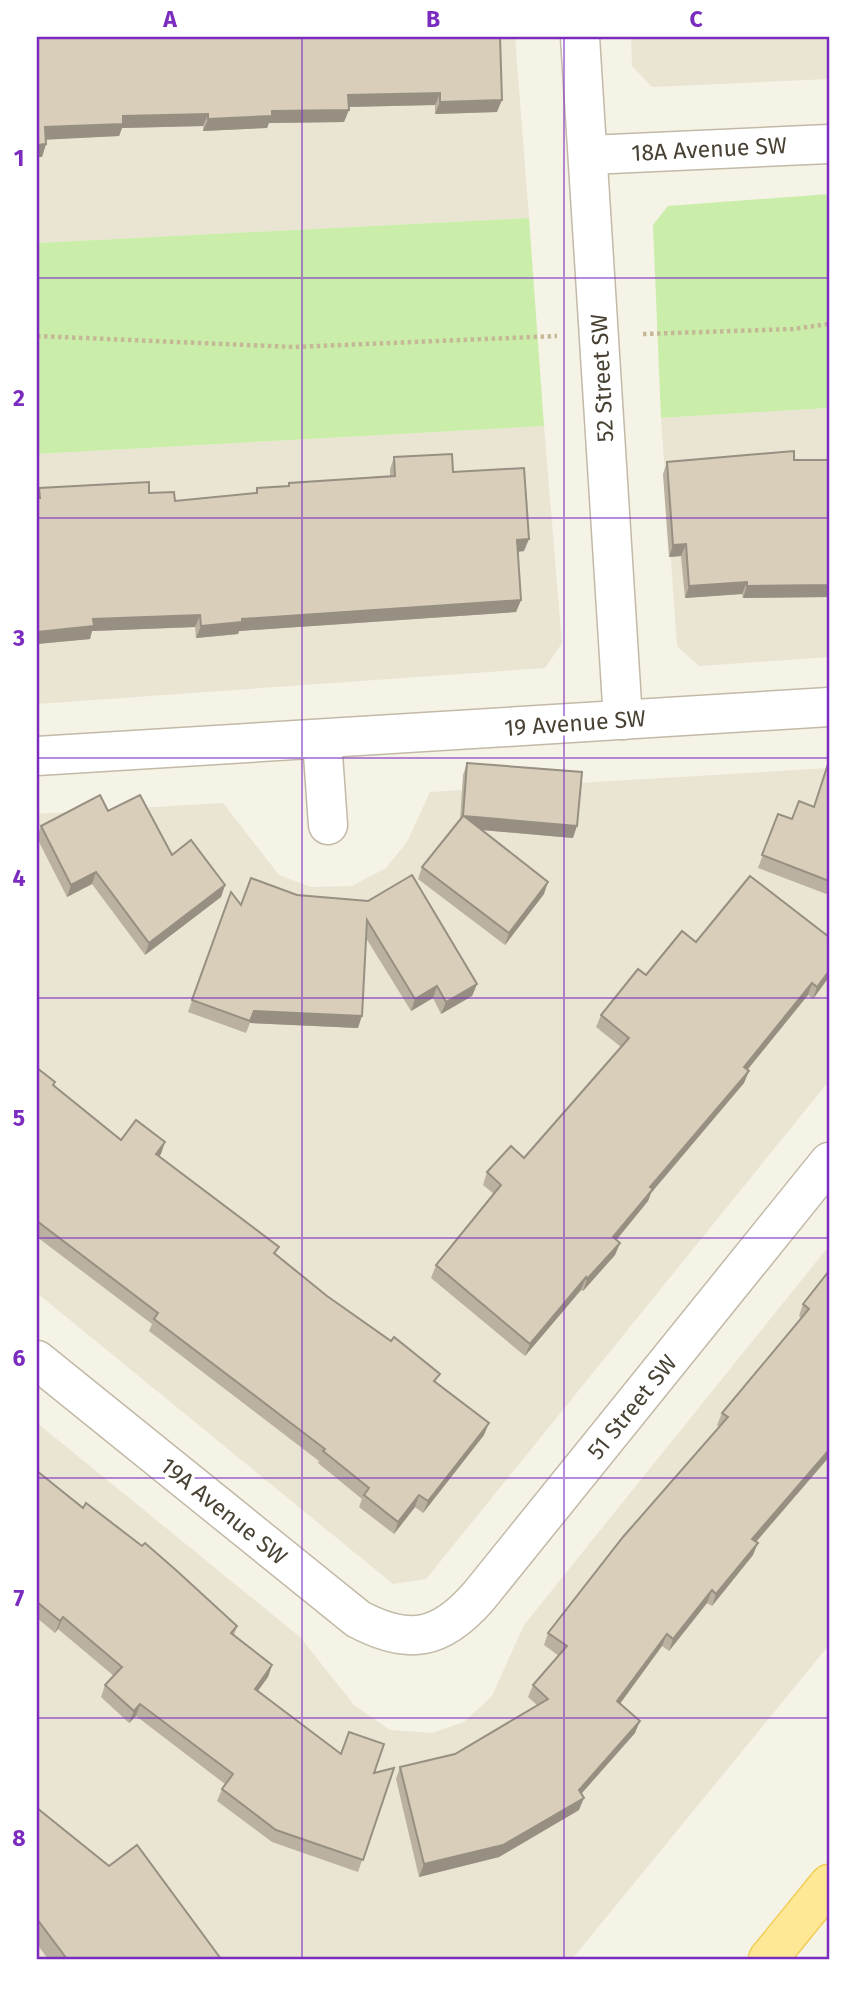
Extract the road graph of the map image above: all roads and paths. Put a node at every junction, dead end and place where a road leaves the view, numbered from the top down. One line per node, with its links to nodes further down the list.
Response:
1 (580, 37): 3 (street, 52 Street SW)
2 (829, 144): 3 (street, 18A Avenue SW)
3 (589, 155): 9 (street, 52 Street SW)
4 (829, 324): 5 (path)
5 (637, 334)
6 (37, 336): 7 (path)
7 (560, 336)
8 (829, 707): 9 (street, 19 Avenue SW)
9 (623, 720): 10 (street, 19 Avenue SW)
10 (322, 740): 11 (street, 19 Avenue SW); 12 (street)
11 (37, 756)
12 (328, 825)
13 (829, 1162): 15 (street, 51 Street SW)
14 (37, 1360): 15 (street, 19A Avenue SW)
15 (422, 1636)
16 (829, 1884): 17 (main road)
17 (768, 1959)

